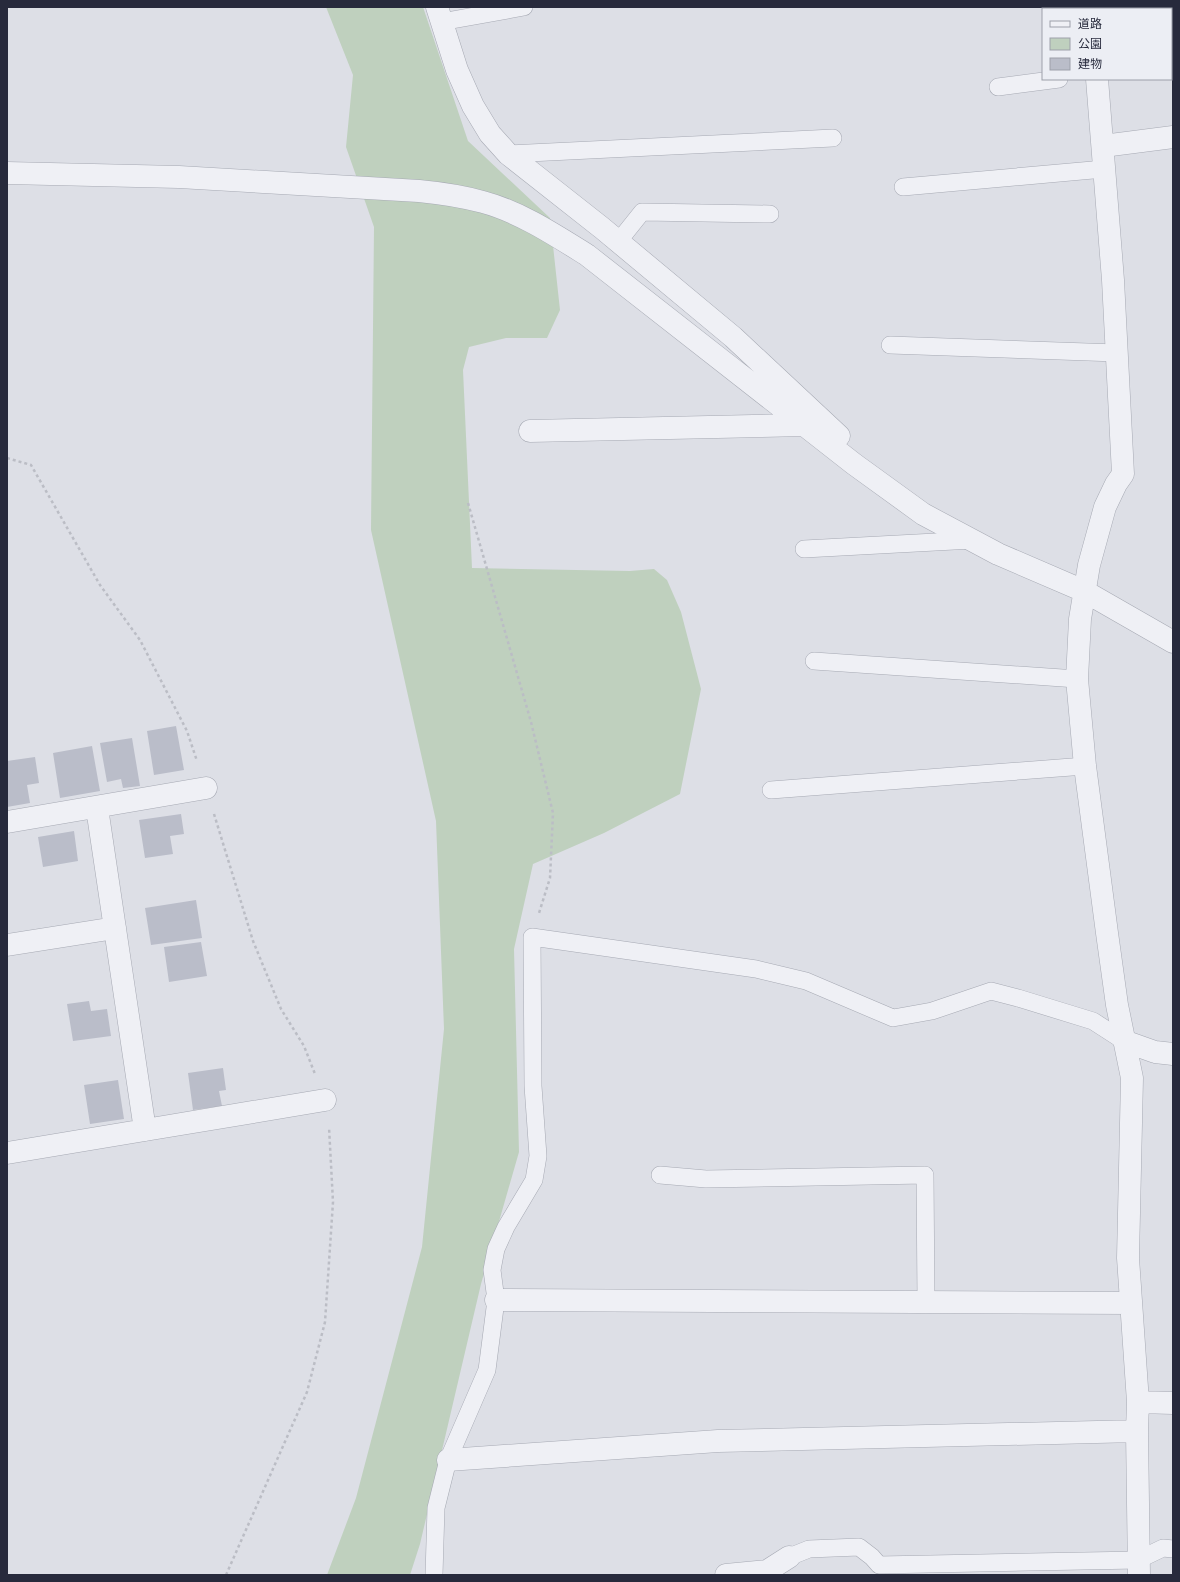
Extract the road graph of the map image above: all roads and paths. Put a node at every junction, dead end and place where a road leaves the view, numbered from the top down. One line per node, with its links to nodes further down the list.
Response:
1 (524, 7): 2 (lane)
2 (439, 14): 9 (street)
3 (1052, 80): 5 (lane)
4 (1097, 80): 8 (street)
5 (998, 88)
6 (1173, 136): 8 (street)
7 (833, 138): 9 (lane)
8 (1103, 146): 10 (street)
9 (508, 154): 14 (street)
10 (1104, 169): 12 (lane); 16 (street)
11 (7, 173): 17 (street)
12 (903, 187)
13 (770, 214): 14 (lane)
14 (618, 242): 21 (street)
15 (890, 345): 16 (lane)
16 (1117, 353): 24 (street)
17 (804, 425): 18 (street); 21 (street)
18 (530, 431)
19 (7, 458): 29 (path)
20 (468, 503): 34 (path)
21 (924, 514): 22 (street)
22 (973, 540): 23 (lane); 24 (street)
23 (804, 550)
24 (1084, 591): 25 (street); 27 (street)
25 (1173, 642)
26 (814, 661): 27 (lane)
27 (1076, 678): 28 (street)
28 (1085, 766): 30 (lane); 36 (street)
29 (206, 788): 31 (street); 38 (path)
30 (771, 790)
31 (97, 808): 32 (street); 33 (street)
32 (7, 822)
33 (115, 928): 35 (street); 39 (street)
34 (532, 937): 36 (lane); 42 (lane)
35 (7, 945)
36 (1124, 1041): 37 (street); 44 (street)
37 (1173, 1054)
38 (326, 1100): 39 (street); 52 (path)
39 (145, 1130): 40 (street)
40 (7, 1153)
41 (660, 1175): 43 (lane)
42 (496, 1300): 43 (street); 48 (lane)
43 (926, 1301): 44 (street)
44 (1130, 1303): 45 (street)
45 (1138, 1402): 46 (street); 47 (street)
46 (1173, 1403)
47 (1137, 1430): 48 (street); 51 (street)
48 (448, 1460): 53 (lane)
49 (1173, 1548): 51 (lane)
50 (789, 1557): 51 (lane); 54 (street)
51 (1139, 1568)
52 (226, 1575)
53 (434, 1575)
54 (726, 1575)

